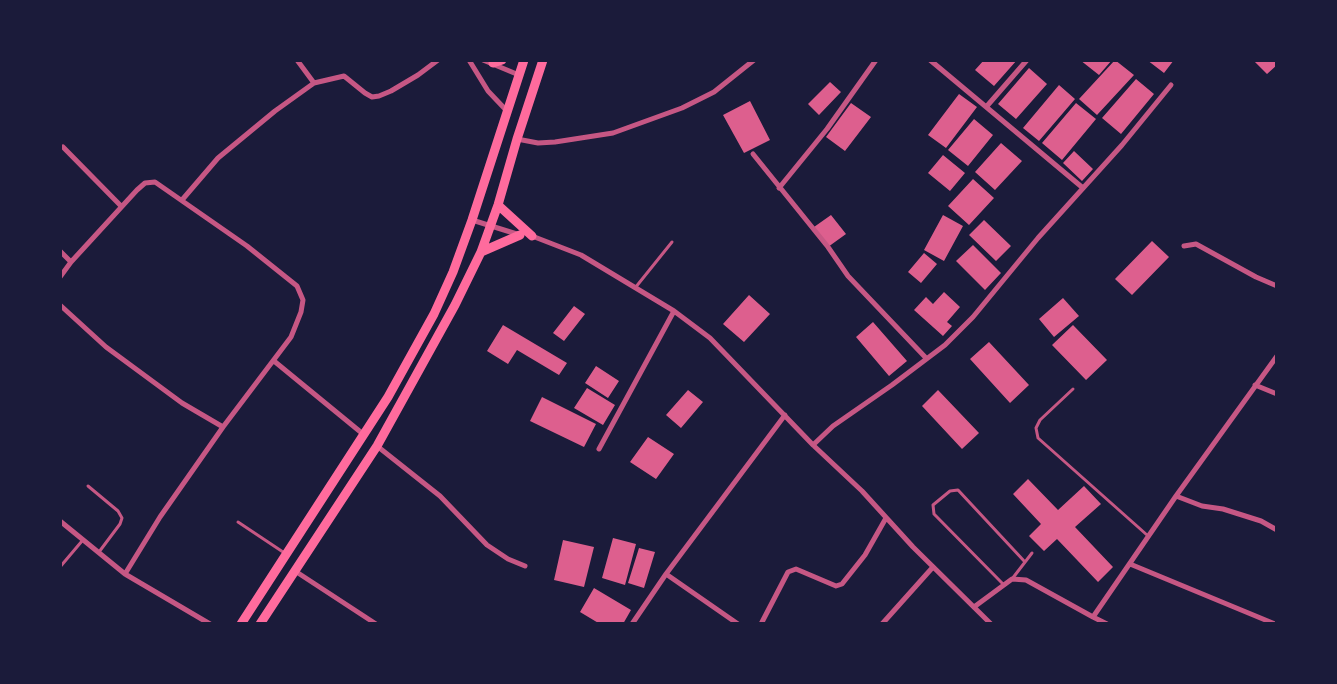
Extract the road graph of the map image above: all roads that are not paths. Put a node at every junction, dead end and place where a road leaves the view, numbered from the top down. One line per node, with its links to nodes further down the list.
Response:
1 (297, 60): 13 (street)
2 (438, 60): 13 (street)
3 (469, 60): 16 (street)
4 (483, 60): 11 (street)
5 (524, 60): 12 (main road)
6 (543, 60): 17 (main road)
7 (754, 60): 17 (street)
8 (876, 60): 20 (street)
9 (930, 60): 15 (street)
10 (1027, 60): 15 (street)
11 (498, 62): 12 (street)
12 (519, 75): 16 (main road)
13 (314, 83): 22 (street)
14 (1171, 85): 21 (street)
15 (987, 106): 21 (street)
16 (506, 110): 25 (main road)
17 (517, 139): 23 (main road)
18 (63, 147): 24 (street)
19 (753, 154): 20 (street)
20 (779, 188): 40 (street)
21 (1083, 188): 40 (street)
22 (182, 200): 24 (street); 41 (street)
23 (498, 205): 26 (main road); 28 (main road)
24 (121, 206): 33 (street)
25 (472, 220): 26 (street); 47 (main road)
26 (490, 225): 27 (street); 32 (main road)
27 (520, 235): 28 (street); 32 (main road)
28 (532, 236): 36 (street)
29 (672, 242): 36 (lane)
30 (1184, 246): 35 (street)
31 (60, 250): 33 (street)
32 (481, 252): 49 (main road)
33 (71, 262): 34 (street)
34 (60, 277)
35 (1277, 285)
36 (635, 288): 38 (street)
37 (60, 305): 46 (street)
38 (674, 311): 45 (street); 50 (street)
39 (1277, 356): 42 (street)
40 (926, 358): 48 (street)
41 (274, 361): 46 (street); 47 (street)
42 (1255, 385): 44 (street); 52 (street)
43 (1073, 389): 57 (lane)
44 (1277, 394)
45 (785, 415): 48 (street); 69 (street)
46 (223, 427): 68 (street)
47 (363, 435): 61 (main road)
48 (813, 445): 53 (street)
49 (377, 446): 64 (street); 67 (main road)
50 (599, 449)
51 (88, 486): 59 (lane)
52 (1176, 496): 56 (street); 57 (street)
53 (886, 518): 66 (street); 80 (street)
54 (60, 521): 58 (street)
55 (238, 522): 61 (lane)
56 (1277, 530)
57 (1149, 536): 63 (street)
58 (83, 540): 59 (street); 65 (lane)
59 (99, 552): 68 (street)
60 (1032, 553): 62 (lane)
61 (288, 555): 75 (main road)
62 (1025, 562): 70 (lane); 71 (lane)
63 (1130, 564): 73 (street); 84 (street)
64 (525, 566)
65 (60, 567)
66 (933, 567): 72 (street); 81 (street)
67 (295, 571): 76 (main road); 77 (street)
68 (125, 574): 74 (street)
69 (666, 574): 78 (street); 79 (street)
70 (1012, 579): 71 (street); 73 (street)
71 (1003, 584): 72 (street)
72 (974, 608): 82 (street)
73 (1093, 617): 83 (street)
74 (210, 624)
75 (241, 624)
76 (260, 624)
77 (376, 624)
78 (632, 624)
79 (738, 624)
80 (761, 624)
81 (882, 624)
82 (991, 624)
83 (1107, 624)
84 (1275, 624)

